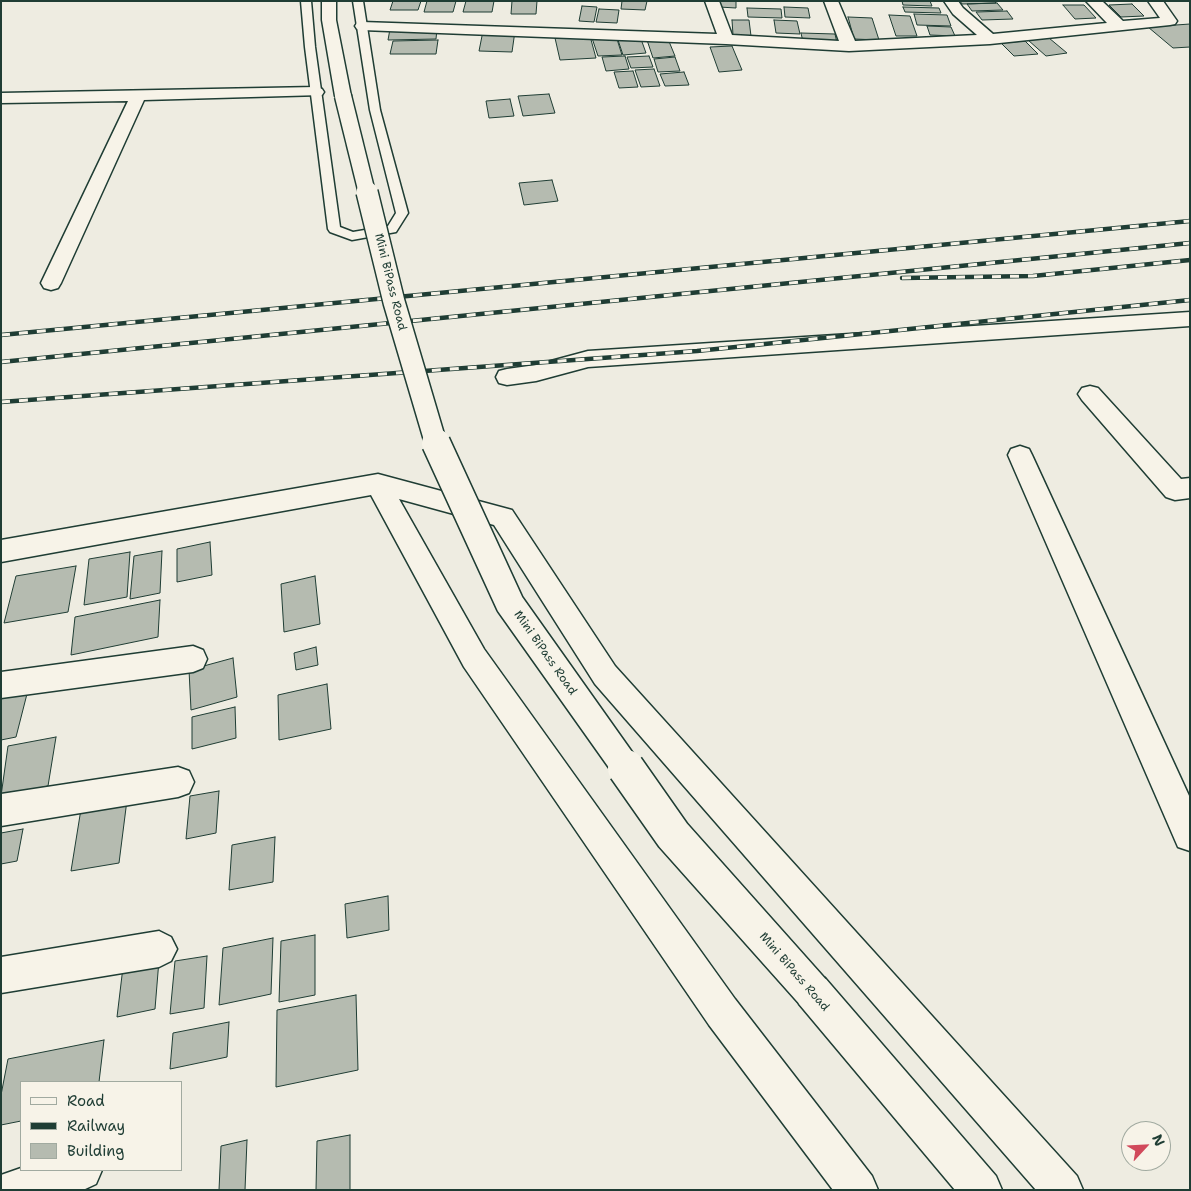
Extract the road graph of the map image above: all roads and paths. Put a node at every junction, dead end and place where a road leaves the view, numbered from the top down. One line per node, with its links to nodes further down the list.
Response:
1 (306, 1): 14 (lane)
2 (329, 1): 35 (street, Mini BiPass Road, bridge)
3 (358, 1): 9 (lane)
4 (712, 1): 11 (street)
5 (831, 1): 13 (street)
6 (951, 1): 12 (street)
7 (1093, 1): 10 (street)
8 (1155, 1): 10 (street)
9 (362, 26): 11 (street); 14 (lane)
10 (1119, 26): 12 (street)
11 (726, 39): 13 (street)
12 (990, 39): 13 (street)
13 (849, 46)
14 (316, 92): 15 (street)
15 (138, 96): 16 (street); 17 (street)
16 (1, 98)
17 (51, 283)
18 (1190, 319): 19 (street)
19 (507, 377)
20 (1090, 394): 23 (street)
21 (1020, 455): 29 (street)
22 (378, 484): 24 (street); 34 (street); 36 (street)
23 (1190, 488)
24 (1, 551)
25 (193, 659): 26 (street)
26 (1, 685)
27 (178, 782): 28 (street)
28 (1, 810)
29 (1190, 835)
30 (160, 949): 31 (street)
31 (1, 975)
32 (79, 1171): 33 (street)
33 (15, 1190)
34 (858, 1190)
35 (982, 1190)
36 (1063, 1190)

